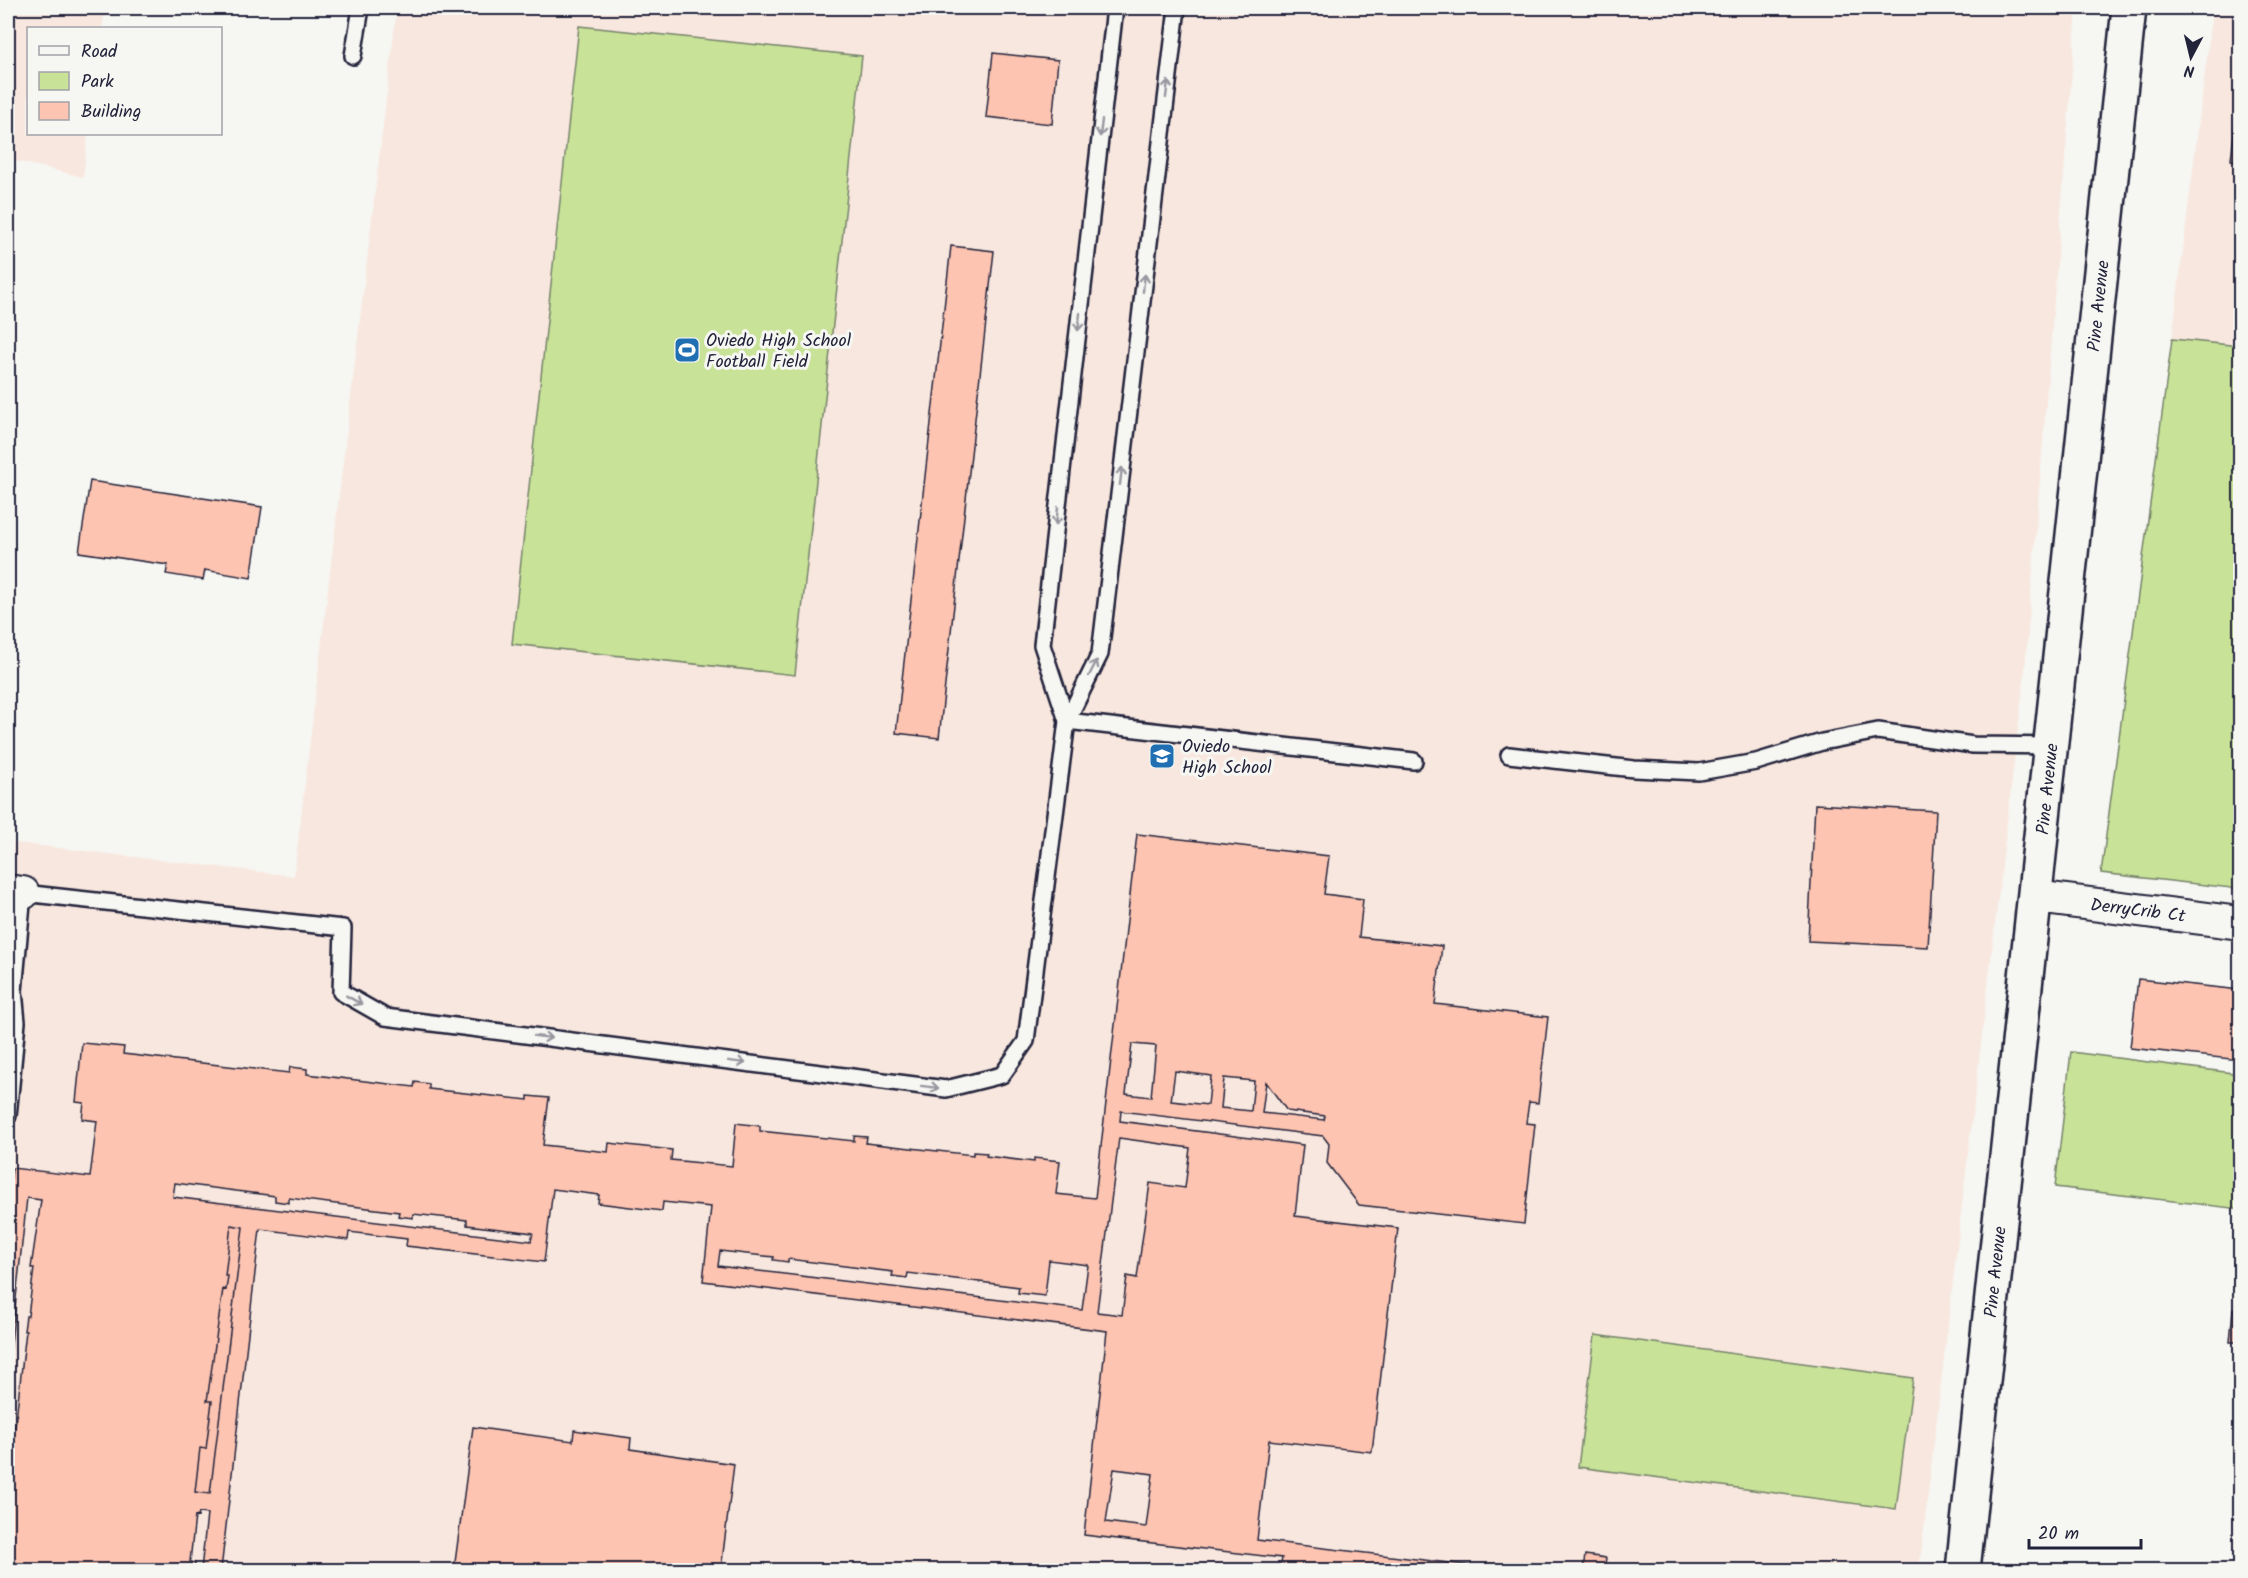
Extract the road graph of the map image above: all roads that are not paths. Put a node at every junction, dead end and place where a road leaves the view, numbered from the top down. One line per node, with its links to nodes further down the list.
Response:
1 (361, 8): 5 (lane)
2 (1115, 8): 6 (lane, one-way to 6)
3 (1177, 8): 6 (lane, one-way to 3)
4 (2129, 8): 7 (street, Pine Avenue)
5 (353, 56)
6 (1067, 721): 9 (lane); 10 (lane, one-way to 6)
7 (2052, 746): 8 (lane); 11 (street, Pine Avenue)
8 (1509, 755)
9 (1414, 761)
10 (15, 892): 13 (lane)
11 (2036, 897): 12 (street, DerryCrib Ct); 15 (street, Pine Avenue)
12 (2241, 923)
13 (11, 998): 14 (lane)
14 (8, 1116)
15 (1963, 1570)

